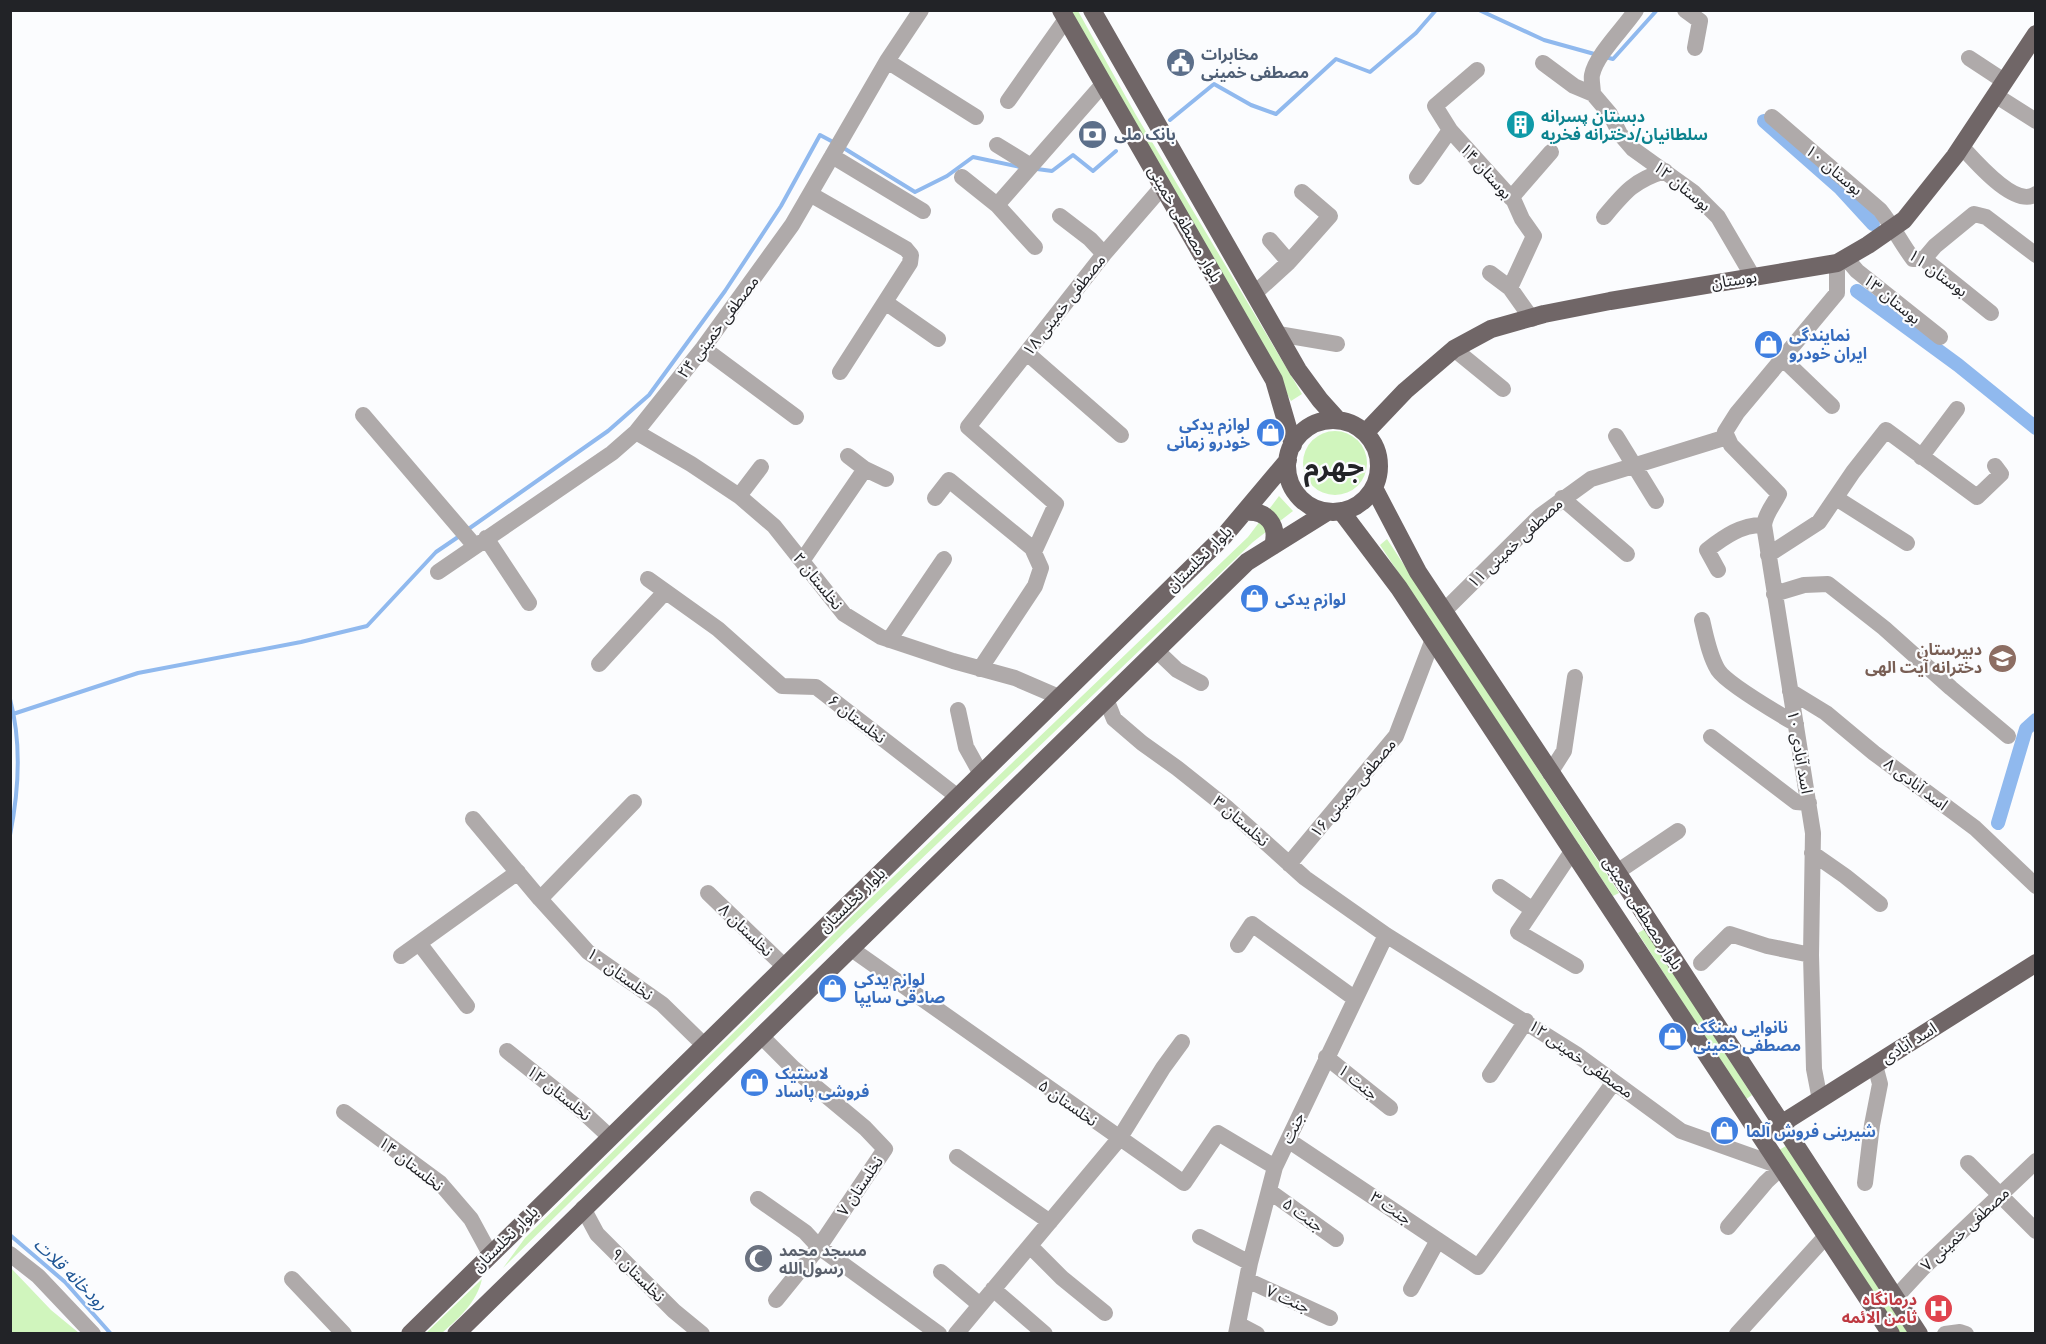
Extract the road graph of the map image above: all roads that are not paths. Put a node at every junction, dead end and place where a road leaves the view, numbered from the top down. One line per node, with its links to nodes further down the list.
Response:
1 (921, 10): 9 (street, مصطفی خمینی ۲۴)
2 (1092, 10): 48 (main road, بلوار مصطفی خمینی)
3 (1636, 10): 14 (street)
4 (1685, 10): 7 (street)
5 (1064, 15): 12 (main road, بلوار مصطفی خمینی); 15 (street)
6 (2036, 34): 13 (main road, بوستان)
7 (1695, 48)
8 (1969, 58): 13 (street)
9 (887, 61): 16 (street); 23 (street, مصطفی خمینی ۲۴)
10 (1543, 63): 14 (street, ۱۲ بوستان)
11 (1477, 70): 19 (street, بوستان ۱۴)
12 (1104, 83): 24 (street); 28 (main road, بلوار مصطفی خمینی)
13 (2000, 88): 18 (street); 21 (main road, بوستان)
14 (1593, 94): 25 (street, ۱۲ بوستان)
15 (1008, 101)
16 (976, 117)
17 (1772, 117): 37 (street, بوستان ۱۰)
18 (2036, 121)
19 (1450, 130): 27 (street); 32 (street, بوستان ۱۴)
20 (997, 145): 24 (street)
21 (1961, 146): 31 (street); 37 (main road, بوستان)
22 (1551, 152): 32 (street)
23 (832, 156): 30 (street, مصطفی خمینی ۲۴); 34 (street)
24 (1031, 166): 33 (street)
25 (1665, 171): 36 (street); 46 (street, ۱۲ بوستان)
26 (962, 177): 33 (street)
27 (1417, 177)
28 (1163, 186): 40 (street, مصطفی خمینی ۱۸); 72 (main road, بلوار مصطفی خمینی)
29 (1302, 192): 44 (street)
30 (810, 194): 49 (street); 56 (street, مصطفی خمینی ۲۴)
31 (2036, 194)
32 (1511, 198): 47 (street, بوستان ۱۴)
33 (997, 205): 39 (street)
34 (923, 211)
35 (1060, 216): 40 (street)
36 (1604, 217)
37 (1894, 227): 42 (street, بوستان ۱۱); 43 (main road, بوستان)
38 (1270, 240): 44 (street)
39 (1035, 247)
40 (1104, 254): 58 (street, مصطفی خمینی ۱۸)
41 (2036, 255): 42 (street)
42 (1924, 259): 50 (street, بوستان ۱۱)
43 (1841, 261): 46 (main road, بوستان); 53 (street, بوستان ۱۳); 59 (street)
44 (1289, 262): 48 (street)
45 (1490, 273): 47 (street)
46 (1753, 277): 51 (main road, بوستان)
47 (1510, 288): 51 (street)
48 (1255, 293): 52 (main road, بلوار مصطفی خمینی)
49 (885, 302): 54 (street); 60 (street)
50 (1991, 313)
51 (1532, 319): 57 (main road, بوستان)
52 (1278, 334): 55 (street); 66 (main road, بلوار مصطفی خمینی)
53 (1940, 337)
54 (938, 339)
55 (1337, 344)
56 (703, 348): 65 (street); 67 (street, مصطفی خمینی ۲۴)
57 (1454, 350): 61 (street); 68 (main road, بوستان)
58 (1027, 353): 70 (street); 92 (street, مصطفی خمینی ۱۸)
59 (1782, 358): 62 (street); 69 (street)
60 (840, 372)
61 (1503, 389)
62 (1832, 406)
63 (1957, 409): 74 (street)
64 (363, 415): 89 (street)
65 (796, 417)
66 (1338, 420): 68 (main road); 72 (main road)
67 (636, 432): 81 (street, نخلستان ۲); 89 (street, مصطفی خمینی ۲۴)
68 (1365, 433): 80 (main road)
69 (1726, 434): 76 (street, مصطفی خمینی ۱۱); 88 (street)
70 (1121, 435)
71 (1616, 436): 76 (street)
72 (1290, 452): 86 (main road, بلوار نخلستان); 87 (main road)
73 (848, 456): 78 (street)
74 (1921, 457): 77 (street); 84 (street)
75 (760, 466): 81 (street)
76 (1636, 466): 83 (street, مصطفی خمینی ۱۱); 85 (street)
77 (1995, 466)
78 (865, 469): 79 (street); 96 (street)
79 (886, 479)
80 (1374, 488): 87 (main road); 103 (main road, بلوار مصطفی خمینی)
81 (739, 496): 96 (street, نخلستان ۲)
82 (935, 498): 92 (street)
83 (1562, 498): 93 (street); 103 (street, مصطفی خمینی ۱۱)
84 (1836, 498): 90 (street); 94 (street)
85 (1656, 501)
86 (1245, 512): 91 (main road); 113 (main road, بلوار نخلستان)
87 (1334, 512): 91 (main road, بلوار نخلستان); 105 (main road, بلوار مصطفی خمینی)
88 (1764, 525): 94 (street, اسد آبادی ۱۰); 97 (street)
89 (480, 542): 98 (street, مصطفی خمینی ۲۴); 102 (street)
90 (1907, 543)
91 (1273, 546): 107 (main road, بلوار نخلستان)
92 (1034, 552): 109 (street)
93 (1627, 554)
94 (1768, 555): 101 (street, اسد آبادی ۱۰)
95 (944, 559): 106 (street)
96 (802, 561): 106 (street, نخلستان ۲)
97 (1718, 570)
98 (438, 572)
99 (648, 579): 100 (street, نخلستان ۶)
100 (665, 592): 108 (street); 121 (street, نخلستان ۶)
101 (1774, 594): 112 (street, اسد آبادی ۱۰); 117 (street)
102 (529, 603)
103 (1443, 611): 119 (main road, بلوار مصطفی خمینی)
104 (1702, 620): 116 (street)
105 (1433, 639): 126 (main road, بلوار مصطفی خمینی); 128 (street, مصطفی خمینی ۱۶)
106 (889, 640): 109 (street, نخلستان ۲)
107 (1156, 650): 111 (street); 114 (main road, بلوار نخلستان)
108 (599, 664)
109 (980, 669): 113 (street, نخلستان ۲)
110 (1575, 677): 119 (street)
111 (1201, 683)
112 (1790, 691): 116 (street, اسد آبادی ۱۰); 131 (street, اسد آبادی ۸)
113 (1059, 698): 120 (main road, بلوار نخلستان)
114 (1106, 699): 128 (street, نخلستان ۳); 142 (main road, بلوار نخلستان)
115 (958, 710): 120 (street)
116 (1796, 724): 123 (street, اسد آبادی ۱۰)
117 (2008, 736)
118 (1711, 737): 123 (street)
119 (1551, 773): 130 (main road, بلوار مصطفی خمینی)
120 (981, 774): 121 (main road, بلوار نخلستان)
121 (958, 797): 146 (main road, بلوار نخلستان)
122 (634, 802): 134 (street)
123 (1809, 804): 127 (street, اسد آبادی ۱۰)
124 (473, 819): 129 (street, نخلستان ۱۰)
125 (1678, 831): 130 (street)
126 (1573, 850): 137 (street); 138 (main road, بلوار مصطفی خمینی)
127 (1812, 853): 136 (street); 143 (street, اسد آبادی ۱۰)
128 (1289, 864): 139 (street, نخلستان ۳)
129 (518, 872): 134 (street, نخلستان ۱۰); 140 (street)
130 (1617, 872): 135 (main road, بلوار مصطفی خمینی)
131 (2036, 886)
132 (1500, 887): 137 (street)
133 (708, 893): 146 (street, نخلستان ۸)
134 (540, 899): 154 (street, نخلستان ۱۰)
135 (1636, 903): 138 (main road); 163 (main road, بلوار مصطفی خمینی)
136 (1880, 904)
137 (1533, 910): 147 (street)
138 (1616, 916): 164 (main road, بلوار مصطفی خمینی)
139 (1386, 935): 149 (street, جنت); 151 (street, مصطفی خمینی ۱۲)
140 (419, 943): 144 (street); 150 (street)
141 (1238, 945): 149 (street)
142 (850, 948): 152 (main road, بلوار نخلستان); 166 (street, نخلستان ۵)
143 (1811, 955): 145 (street); 160 (street, اسد آبادی ۱۰)
144 (401, 956)
145 (1701, 963)
146 (784, 966): 154 (main road, بلوار نخلستان)
147 (1576, 966)
148 (2032, 971): 157 (main road, اسد آبادی)
149 (1354, 999): 156 (street, جنت)
150 (467, 1006)
151 (1526, 1021): 158 (street); 159 (street, مصطفی خمینی ۱۲)
152 (761, 1036): 177 (main road, بلوار نخلستان); 186 (street, نخلستان ۷)
153 (1182, 1042): 166 (street)
154 (704, 1045): 165 (main road, بلوار نخلستان)
155 (507, 1051): 165 (street, نخلستان ۱۲)
156 (1326, 1057): 161 (street, جنت ۱); 167 (street, جنت)
157 (1875, 1065): 160 (main road, اسد آبادی); 173 (street)
158 (1490, 1075)
159 (1614, 1082): 172 (street, مصطفی خمینی ۱۲); 184 (street, جنت ۳)
160 (1820, 1100): 163 (main road, اسد آبادی)
161 (1390, 1108)
162 (344, 1112): 188 (street, نخلستان ۱۴)
163 (1782, 1123): 164 (main road, اسد آبادی); 195 (main road, بلوار مصطفی خمینی)
164 (1762, 1136): 172 (main road, بلوار مصطفی خمینی)
165 (610, 1137): 188 (main road, بلوار نخلستان)
166 (1119, 1139): 171 (street, نخلستان ۵); 178 (street)
167 (1288, 1140): 171 (street, جنت); 184 (street, جنت ۳)
168 (957, 1157): 178 (street)
169 (2036, 1161): 175 (street, مصطفی خمینی ۷)
170 (1968, 1163): 175 (street)
171 (1275, 1167): 174 (street, جنت)
172 (1782, 1167): 179 (street); 181 (main road, بلوار مصطفی خمینی)
173 (1865, 1183)
174 (1269, 1191): 183 (street, جنت ۵); 189 (street, جنت)
175 (2001, 1195): 180 (street); 195 (street, مصطفی خمینی ۷)
176 (758, 1199): 186 (street)
177 (583, 1208): 192 (main road, بلوار نخلستان); 205 (street, نخلستان ۹)
178 (1050, 1222): 185 (street)
179 (1728, 1227)
180 (2036, 1231)
181 (1827, 1235): 210 (street); 211 (main road, بلوار مصطفی خمینی)
182 (1200, 1237): 189 (street, جنت ۷)
183 (1336, 1239)
184 (1438, 1240): 194 (street)
185 (1030, 1246): 193 (street); 198 (street)
186 (819, 1247): 196 (street, نخلستان ۷); 206 (street)
187 (10, 1254): 201 (street)
188 (485, 1259): 192 (main road); 203 (main road, بلوار نخلستان)
189 (1248, 1271): 199 (street, جنت ۷); 200 (street, جنت)
190 (941, 1272): 197 (street)
191 (292, 1279): 202 (street)
192 (504, 1286): 204 (main road, بلوار نخلستان)
193 (993, 1289): 197 (street); 208 (street)
194 (1411, 1289)
195 (1896, 1297): 212 (main road, بلوار مصطفی خمینی)
196 (776, 1300)
197 (980, 1305): 207 (street)
198 (1105, 1313)
199 (1330, 1318)
200 (1237, 1329): 209 (street)
201 (93, 1334)
202 (344, 1334)
203 (410, 1334)
204 (456, 1334)
205 (702, 1334)
206 (939, 1334)
207 (956, 1334)
208 (1044, 1334)
209 (1257, 1334)
210 (1737, 1334)
211 (1891, 1334)
212 (1919, 1334)
213 (1945, 1334): 214 (street)
214 (1966, 1334)

